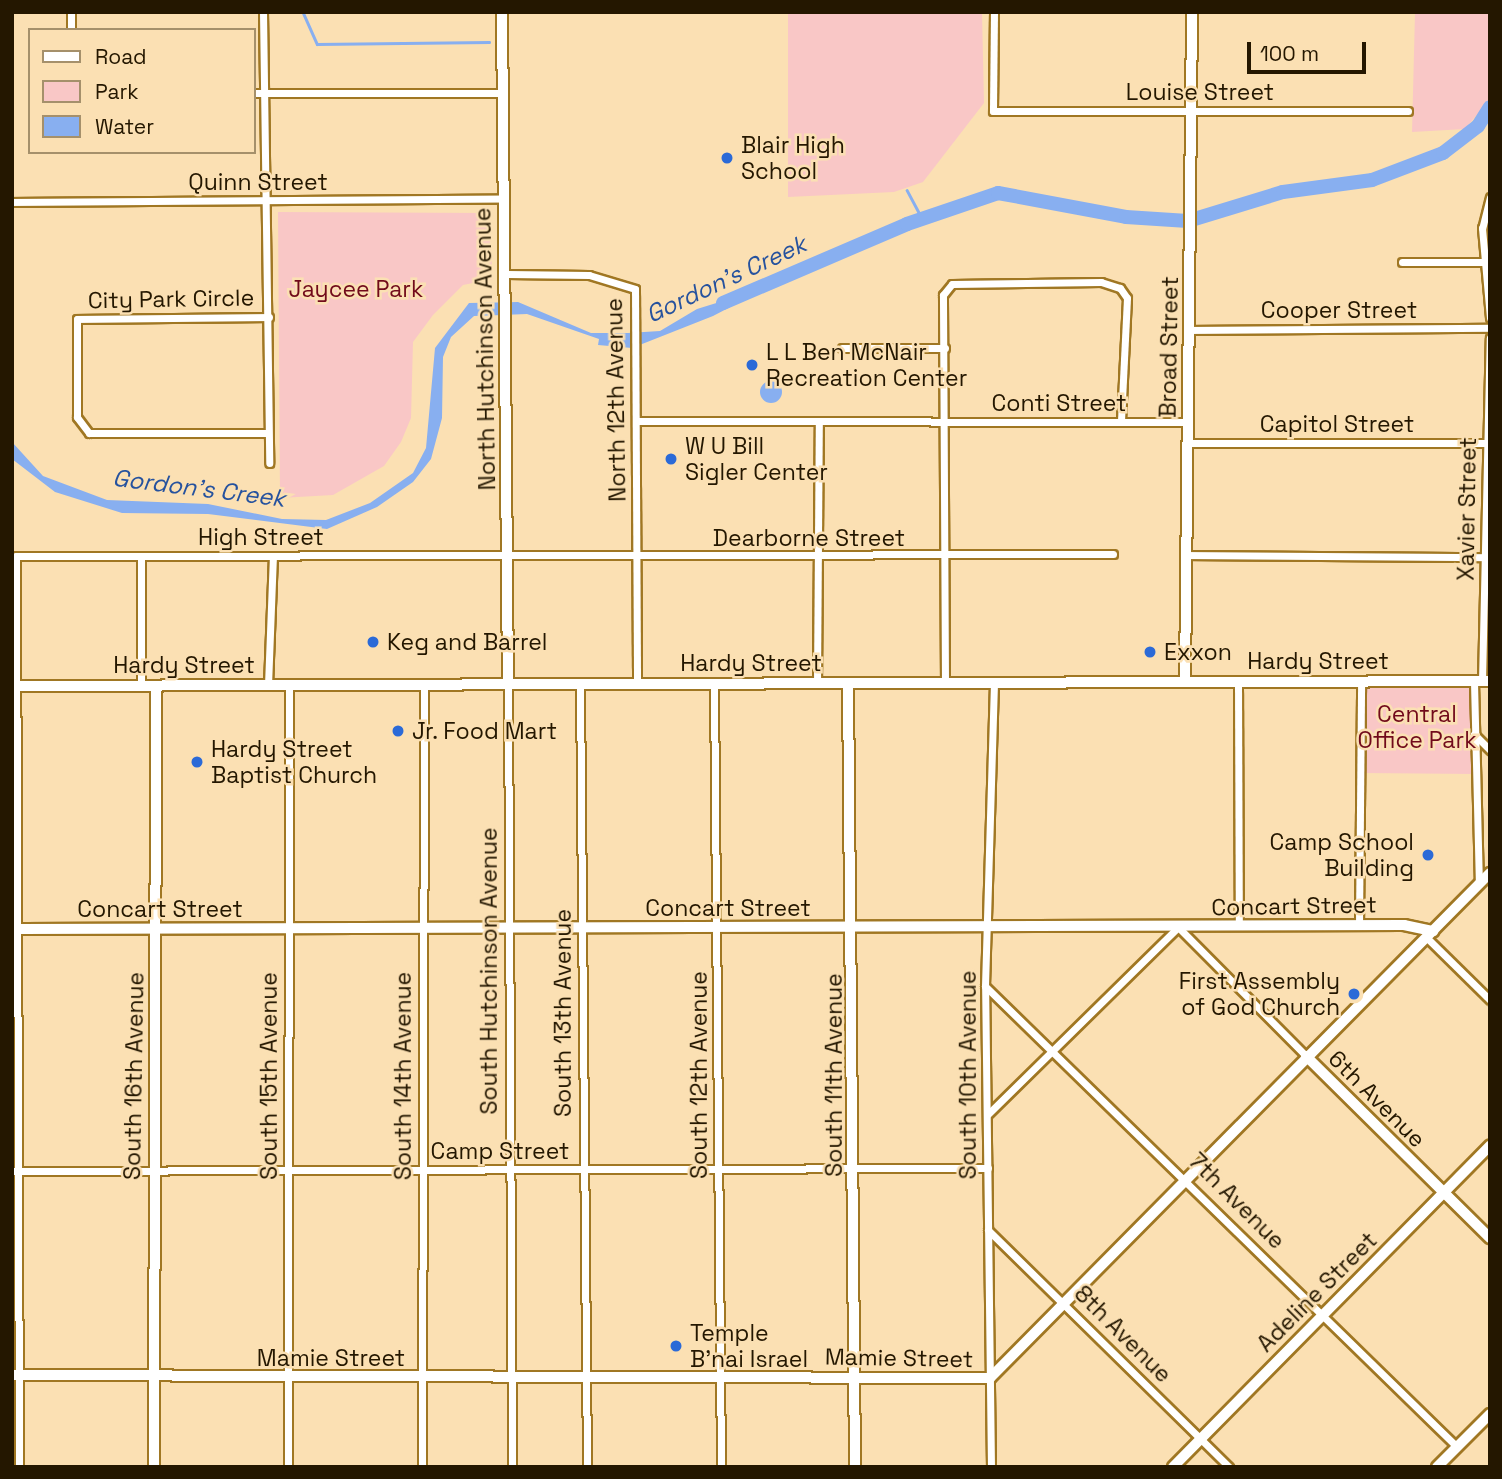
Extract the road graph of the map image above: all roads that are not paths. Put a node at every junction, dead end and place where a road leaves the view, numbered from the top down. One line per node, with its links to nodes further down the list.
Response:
1 (263, 12): 6 (street)
2 (502, 12): 7 (street, North Hutchinson Avenue)
3 (994, 12): 8 (street, Louise Street)
4 (1192, 12): 8 (street, Broad Street)
5 (256, 93): 6 (street)
6 (264, 93): 7 (street); 12 (street)
7 (502, 93): 11 (street, North Hutchinson Avenue)
8 (1191, 111): 9 (street, Louise Street); 20 (street, Broad Street)
9 (1408, 111)
10 (1489, 197): 15 (street)
11 (503, 199): 12 (street, Quinn Street); 16 (street, North Hutchinson Avenue)
12 (266, 201): 13 (street, Quinn Street); 17 (street)
13 (12, 202)
14 (1402, 262): 15 (street)
15 (1489, 262): 18 (street)
16 (507, 280): 24 (street, North 12th Avenue); 38 (street, North Hutchinson Avenue)
17 (269, 317): 29 (street); 29 (street, City Park Circle)
18 (1490, 318)
19 (1490, 328): 20 (street, Cooper Street)
20 (1189, 330): 28 (street, Broad Street)
21 (1490, 338): 30 (street, Xavier Street)
22 (842, 348): 23 (street)
23 (945, 348): 26 (street); 27 (street)
24 (638, 421): 25 (street, Conti Street); 42 (street, North 12th Avenue)
25 (819, 422): 26 (street, Conti Street); 39 (street)
26 (946, 422): 27 (street, Conti Street); 40 (street)
27 (1121, 422): 28 (street, Conti Street)
28 (1187, 422): 31 (street, Broad Street)
29 (268, 433): 33 (street)
30 (1489, 433): 32 (street, Xavier Street)
31 (1186, 443): 32 (street, Capitol Street); 35 (street, Broad Street)
32 (1488, 443): 41 (street, Xavier Street)
33 (269, 463)
34 (1113, 554): 40 (street, Dearborne Street)
35 (1185, 555): 41 (street); 43 (street, Broad Street)
36 (141, 556): 37 (street, High Street); 58 (street, High Street); 59 (street)
37 (273, 556): 38 (street, High Street); 55 (street)
38 (506, 557): 42 (street, Dearborne Street); 50 (street, North Hutchinson Avenue)
39 (816, 557): 40 (street, Dearborne Street); 42 (street, Dearborne Street); 54 (street)
40 (944, 557): 48 (street)
41 (1487, 557): 46 (street, Xavier Street)
42 (638, 559): 52 (street, North 12th Avenue)
43 (1185, 682): 44 (main road, Hardy Street); 49 (main road, Hardy Street)
44 (1238, 682): 45 (main road, Hardy Street); 67 (street)
45 (1361, 682): 46 (main road, Hardy Street); 65 (street)
46 (1482, 682): 61 (street, Xavier Street)
47 (848, 683): 48 (main road, Hardy Street); 54 (main road, Hardy Street); 70 (street, South 11th Avenue)
48 (945, 683): 49 (main road, Hardy Street)
49 (994, 683): 66 (street, South 10th Avenue)
50 (509, 684): 51 (main road, Hardy Street); 57 (main road, Hardy Street); 74 (street, South Hutchinson Avenue)
51 (580, 684): 52 (main road, Hardy Street); 68 (street, South 13th Avenue)
52 (638, 684): 53 (main road, Hardy Street)
53 (713, 684): 54 (main road, Hardy Street); 69 (street, South 12th Avenue)
54 (817, 684)
55 (268, 685): 56 (main road, Hardy Street); 60 (main road, Hardy Street)
56 (289, 685): 57 (main road, Hardy Street); 72 (street, South 15th Avenue)
57 (424, 685): 73 (street, South 14th Avenue)
58 (16, 686): 59 (main road, Hardy Street); 75 (street)
59 (141, 686): 60 (main road, Hardy Street)
60 (156, 686): 76 (street, South 16th Avenue)
61 (1474, 734): 62 (street); 64 (street, Xavier Street)
62 (1490, 750)
63 (1490, 873): 64 (street, Mamie Street)
64 (1479, 884): 77 (street, Mamie Street)
65 (1359, 925): 67 (street, Concart Street); 77 (street, Concart Street)
66 (988, 926): 70 (street, Concart Street); 71 (street, Concart Street); 78 (street, South 10th Avenue)
67 (1239, 926): 71 (street, Concart Street)
68 (581, 927): 69 (street, Concart Street); 74 (street, Concart Street); 91 (street, South 13th Avenue)
69 (718, 927): 70 (street, Concart Street); 86 (street, South 12th Avenue)
70 (853, 927): 87 (street, South 11th Avenue)
71 (1178, 927): 80 (street); 81 (street, 6th Avenue)
72 (290, 928): 73 (street, Concart Street); 76 (street, Concart Street); 88 (street, South 15th Avenue)
73 (423, 928): 74 (street, Concart Street); 89 (street, South 14th Avenue)
74 (506, 928): 90 (street, South Hutchinson Avenue)
75 (21, 929): 76 (street, Concart Street); 92 (street)
76 (155, 929): 84 (street, South 16th Avenue)
77 (1430, 935): 79 (street); 81 (street, Mamie Street)
78 (985, 986): 80 (street, 7th Avenue); 82 (street, South 10th Avenue)
79 (1490, 1000)
80 (1055, 1049): 82 (street); 93 (street, 7th Avenue)
81 (1306, 1056): 93 (street, Mamie Street); 94 (street, 6th Avenue)
82 (988, 1114): 85 (street, South 10th Avenue)
83 (1490, 1145): 94 (street, Adeline Street)
84 (152, 1167): 88 (street, Camp Street); 92 (street, Camp Street); 105 (street, South 16th Avenue)
85 (988, 1168): 87 (street, Camp Street); 95 (street, South 10th Avenue)
86 (718, 1169): 87 (street, Camp Street); 91 (street, Camp Street); 100 (street, South 12th Avenue)
87 (853, 1169): 104 (street, South 11th Avenue)
88 (288, 1170): 89 (street, Camp Street); 106 (street, South 15th Avenue)
89 (422, 1170): 90 (street, Camp Street); 107 (street, South 14th Avenue)
90 (508, 1170): 91 (street, Camp Street); 102 (street, South Hutchinson Avenue)
91 (583, 1170): 103 (street, South 13th Avenue)
92 (15, 1171): 97 (street)
93 (1187, 1178): 98 (street, Mamie Street); 99 (street, 7th Avenue)
94 (1444, 1193): 96 (street, 6th Avenue); 99 (street, Adeline Street)
95 (988, 1230): 98 (street, 8th Avenue); 108 (street, South 10th Avenue)
96 (1490, 1238)
97 (15, 1242): 101 (street)
98 (1065, 1304): 108 (street, Mamie Street); 110 (street, 8th Avenue)
99 (1322, 1313): 110 (street, Adeline Street); 111 (street, 7th Avenue)
100 (720, 1375): 103 (street, Mamie Street); 104 (street, Mamie Street); 118 (street, South 12th Avenue)
101 (15, 1376): 105 (street, Mamie Street); 112 (street)
102 (511, 1377): 103 (street, Mamie Street); 107 (street, Mamie Street); 116 (street, South Hutchinson Avenue)
103 (587, 1377): 117 (street, South 13th Avenue)
104 (854, 1377): 108 (street, Mamie Street); 119 (street, South 11th Avenue)
105 (153, 1378): 106 (street, Mamie Street); 113 (street, South 16th Avenue)
106 (288, 1378): 107 (street, Mamie Street); 114 (street, South 15th Avenue)
107 (422, 1378): 115 (street, South 14th Avenue)
108 (990, 1378): 120 (street, South 10th Avenue)
109 (1490, 1414): 111 (street)
110 (1201, 1438): 121 (street, Adeline Street); 122 (street, 8th Avenue)
111 (1457, 1447): 123 (street)
112 (19, 1467)
113 (154, 1467)
114 (288, 1467)
115 (422, 1467)
116 (512, 1467)
117 (587, 1467)
118 (721, 1467)
119 (855, 1467)
120 (990, 1467)
121 (1173, 1467)
122 (1230, 1467)
123 (1437, 1467)

